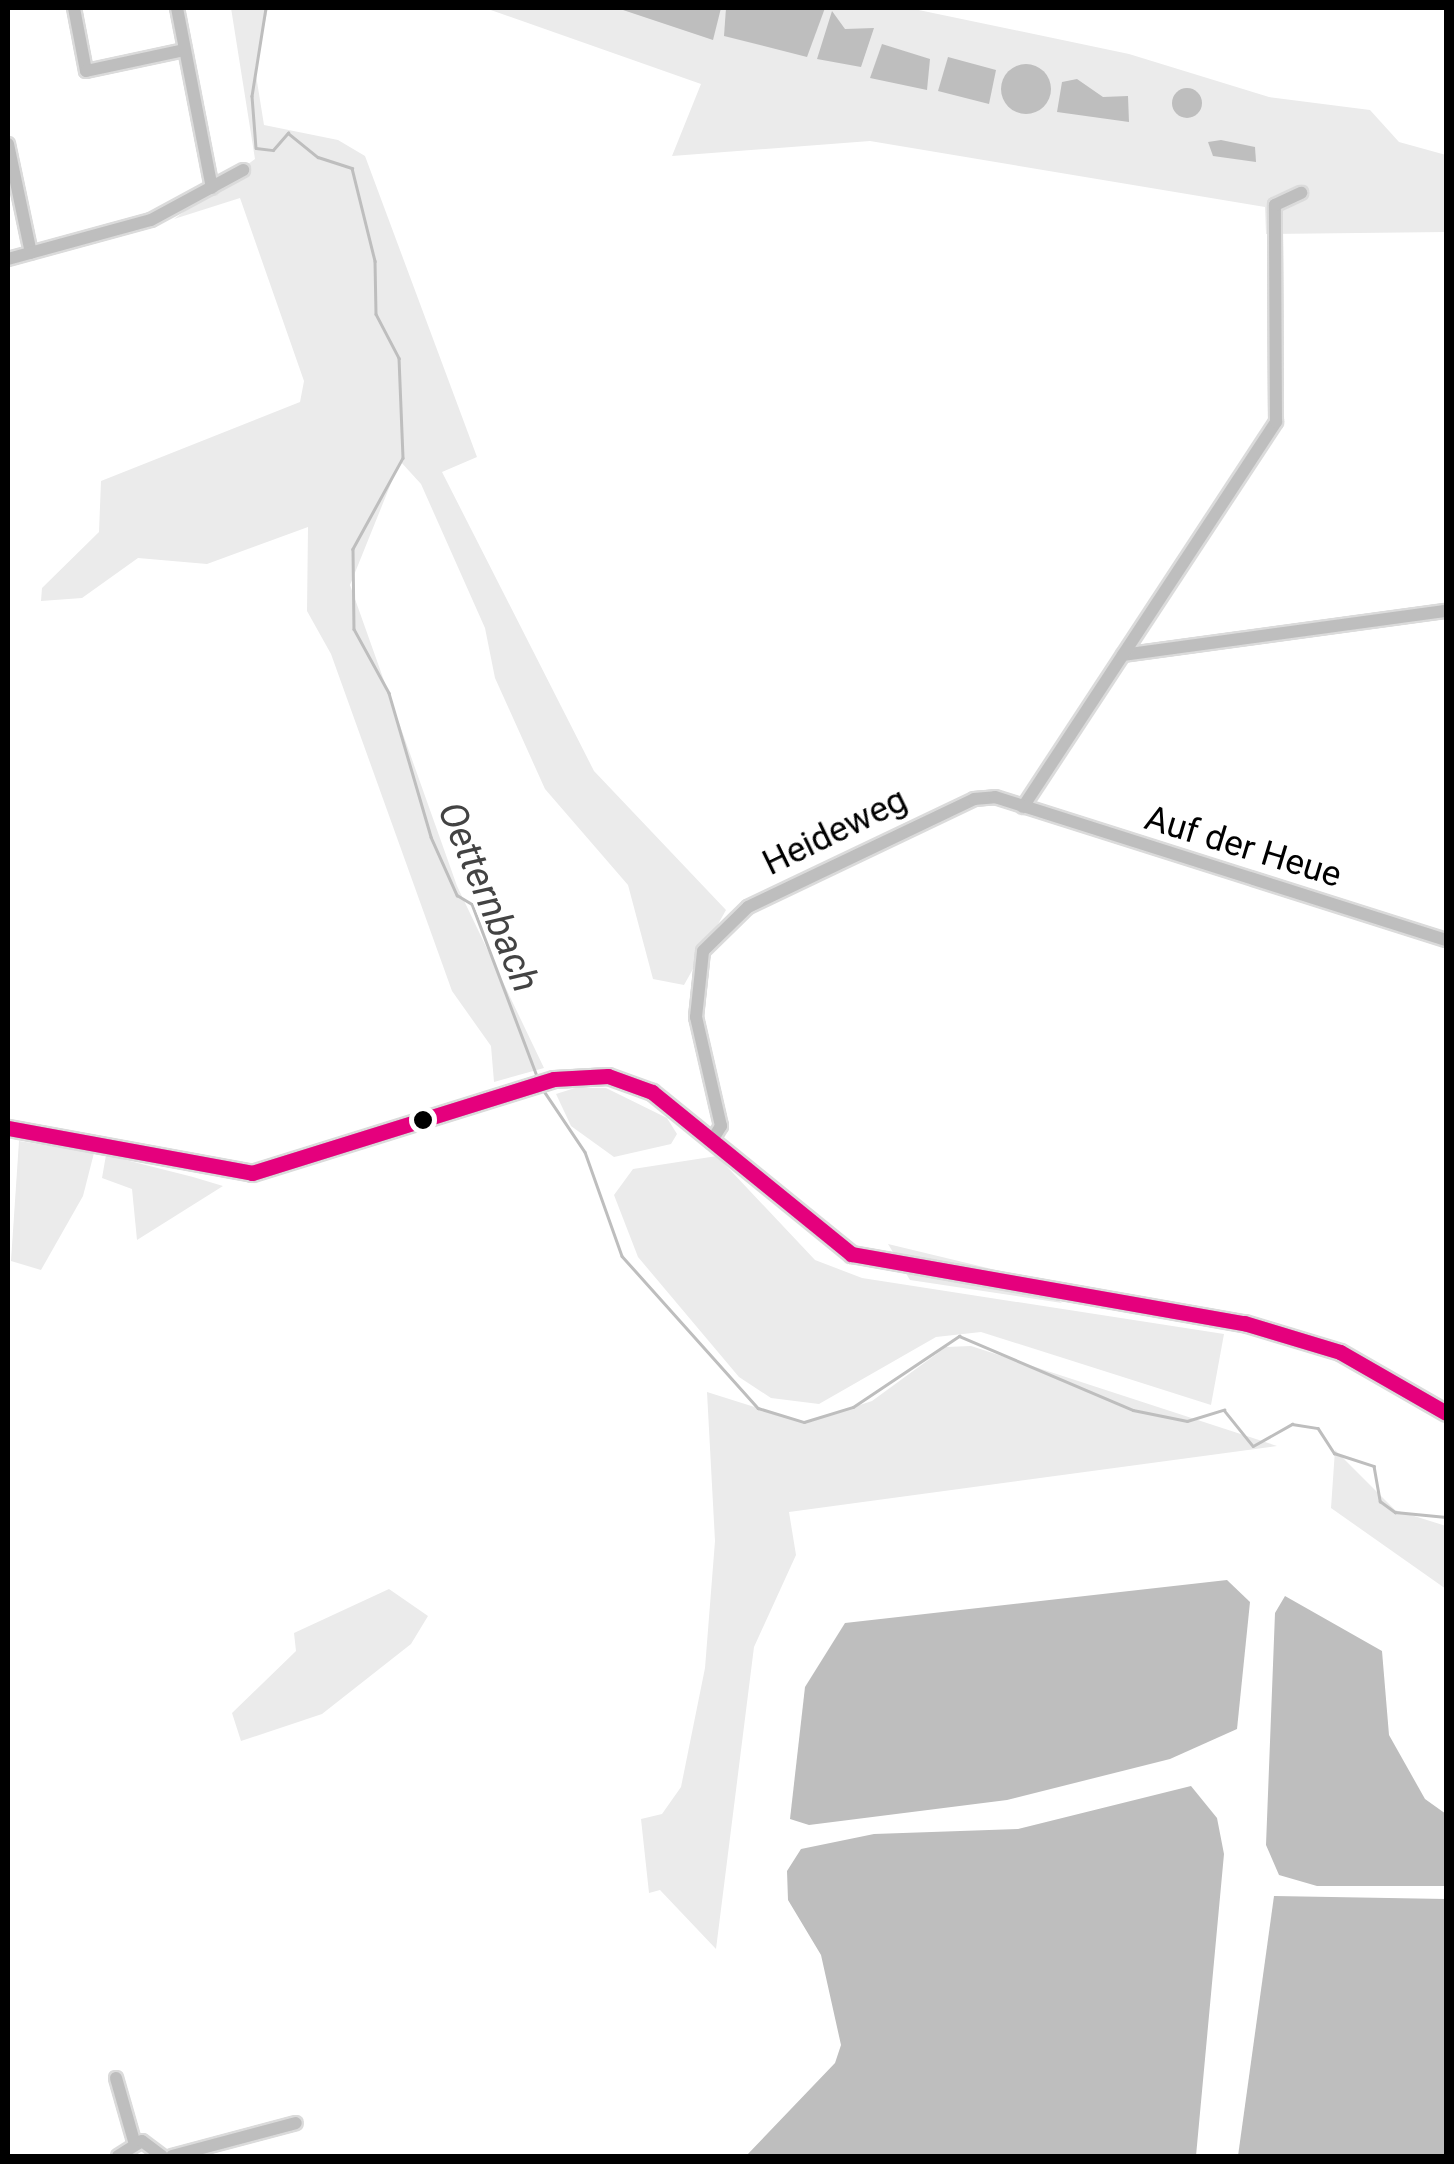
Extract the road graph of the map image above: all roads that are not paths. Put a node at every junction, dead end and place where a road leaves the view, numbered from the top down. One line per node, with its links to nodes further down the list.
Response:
1 (74, 8): 3 (street)
2 (177, 8): 3 (street)
3 (184, 50): 6 (street)
4 (8, 144): 8 (street)
5 (243, 170): 6 (street)
6 (212, 188): 8 (street)
7 (1301, 193): 11 (street)
8 (31, 253): 9 (street)
9 (8, 258)
10 (1446, 611): 11 (street)
11 (1123, 656): 12 (street)
12 (1022, 807): 13 (street, Auf der Heue); 15 (street, Heideweg)
13 (1446, 940)
14 (8, 1128): 15 (main road)
15 (711, 1142): 16 (main road)
16 (1446, 1413)
17 (116, 2078): 19 (street)
18 (296, 2122): 22 (street)
19 (134, 2142): 20 (street); 21 (street)
20 (118, 2156)
21 (162, 2156)
22 (172, 2156)

